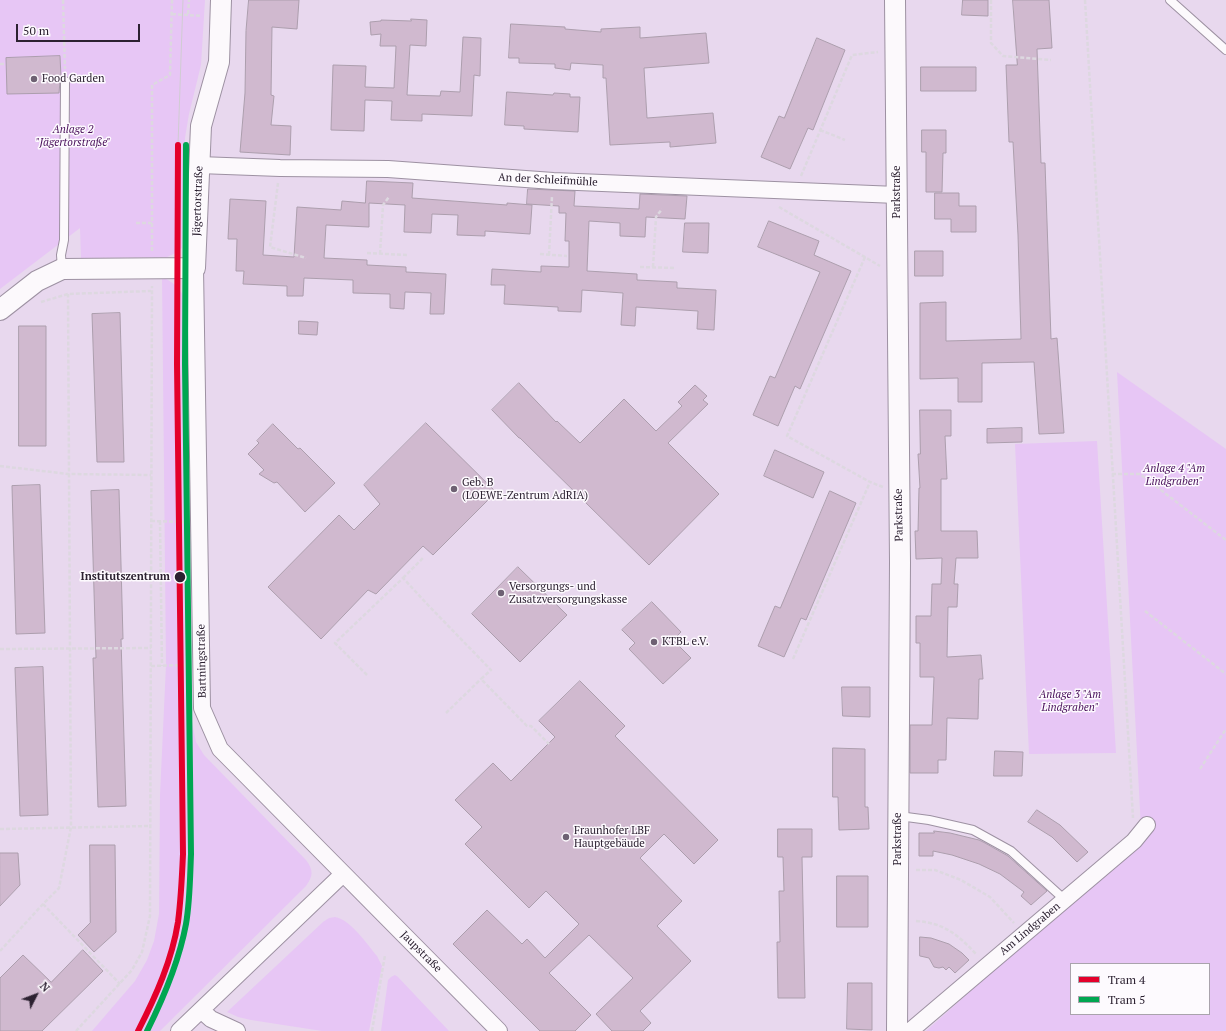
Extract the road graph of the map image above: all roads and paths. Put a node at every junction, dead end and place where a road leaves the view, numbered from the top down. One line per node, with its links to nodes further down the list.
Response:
1 (63, 0): 15 (path)
2 (172, 0): 27 (path)
3 (190, 0): 9 (path)
4 (221, 0): 18 (street, Jägertorstraße)
5 (896, 0): 10 (street, Parkstraße)
6 (992, 0): 12 (path)
7 (1085, 0): 49 (path)
8 (1170, 0): 11 (lane)
9 (188, 14)
10 (896, 50): 16 (path); 22 (street, Parkstraße)
11 (1226, 50)
12 (1051, 60)
13 (0, 64): 14 (path)
14 (6, 64)
15 (65, 81): 41 (lane)
16 (820, 130): 17 (path); 21 (path)
17 (845, 140)
18 (199, 164): 19 (street, An der Schleifmühle); 39 (street, Jägertorstraße)
19 (280, 168): 20 (street, An der Schleifmühle); 35 (path)
20 (553, 181): 21 (street, An der Schleifmühle); 32 (path)
21 (799, 191): 22 (street, An der Schleifmühle)
22 (897, 195): 42 (street, Parkstraße)
23 (389, 197): 29 (path)
24 (774, 204): 34 (path)
25 (662, 209): 37 (path)
26 (136, 223): 27 (path)
27 (152, 223): 38 (path)
28 (367, 253): 29 (path)
29 (380, 254): 31 (path)
30 (540, 254): 32 (path)
31 (407, 255)
32 (549, 255): 33 (path)
33 (567, 256)
34 (865, 257): 42 (path); 51 (path)
35 (306, 258)
36 (640, 267): 37 (path)
37 (653, 267): 40 (path)
38 (152, 268): 39 (street); 41 (street); 43 (path)
39 (195, 268): 81 (street, Bartningstraße)
40 (676, 268)
41 (62, 269): 46 (street)
42 (897, 275): 52 (street, Parkstraße)
43 (151, 291): 44 (path); 50 (path)
44 (68, 294): 45 (path); 48 (path)
45 (39, 303)
46 (0, 310)
47 (0, 466): 48 (path)
48 (68, 474): 50 (path); 62 (path)
49 (1112, 474): 56 (path); 79 (path)
50 (151, 475): 53 (path)
51 (870, 482): 52 (path); 63 (path)
52 (899, 494): 74 (street, Parkstraße)
53 (151, 521): 54 (path); 60 (path)
54 (160, 521): 55 (path); 66 (path)
55 (186, 529)
56 (1226, 540)
57 (424, 557): 58 (path)
58 (403, 578): 68 (path); 69 (path)
59 (1145, 612): 67 (path)
60 (151, 648): 62 (path); 65 (path)
61 (0, 649): 62 (path)
62 (70, 650): 77 (path)
63 (793, 659)
64 (189, 665): 66 (path)
65 (151, 666): 66 (path); 76 (path)
66 (162, 666)
67 (1226, 674)
68 (367, 676)
69 (481, 679): 70 (path); 72 (path)
70 (446, 713)
71 (1226, 729): 73 (path)
72 (549, 744)
73 (1200, 769)
74 (898, 816): 80 (street, Parkstraße); 82 (lane)
75 (1147, 825): 79 (street, Am Lindgraben)
76 (150, 826): 77 (path); 89 (path)
77 (71, 828): 78 (path); 83 (path)
78 (0, 829)
79 (1134, 841): 82 (street, Am Lindgraben)
80 (898, 869): 84 (street, Parkstraße); 85 (path)
81 (344, 874): 90 (street); 95 (street, Jaupstraße)
82 (1065, 900): 85 (street, Am Lindgraben)
83 (43, 904): 86 (path); 89 (path)
84 (898, 919): 88 (path); 96 (street, Parkstraße)
85 (1024, 934): 88 (street, Am Lindgraben)
86 (0, 951)
87 (385, 955): 94 (path)
88 (987, 966): 97 (street, Am Lindgraben)
89 (120, 984): 91 (path)
90 (201, 1010): 92 (street); 93 (street)
91 (76, 1031)
92 (179, 1031)
93 (237, 1031)
94 (372, 1031)
95 (500, 1031)
96 (897, 1031)
97 (910, 1031)

